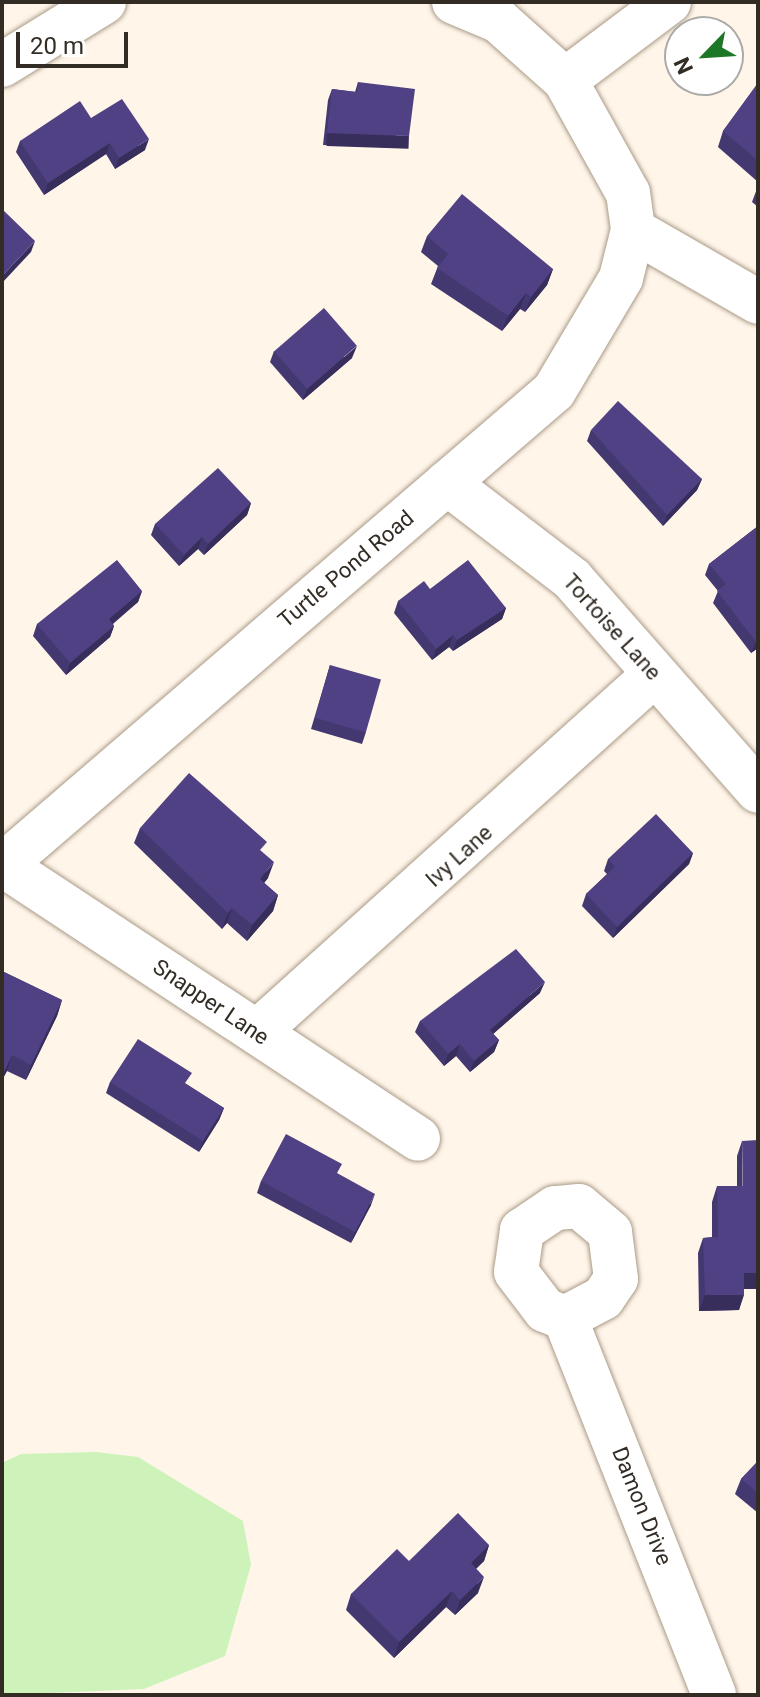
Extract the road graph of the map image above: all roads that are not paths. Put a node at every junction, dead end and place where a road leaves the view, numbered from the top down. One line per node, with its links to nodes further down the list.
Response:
1 (104, 2): 4 (street)
2 (454, 2): 5 (street)
3 (669, 2): 5 (street)
4 (2, 65)
5 (565, 80): 6 (street)
6 (633, 230): 7 (street); 8 (street, Turtle Pond Road)
7 (758, 302)
8 (447, 483): 9 (street, Tortoise Lane); 11 (street, Turtle Pond Road)
9 (655, 674): 10 (street, Tortoise Lane); 12 (street, Ivy Lane)
10 (758, 791)
11 (3, 866): 12 (street, Snapper Lane)
12 (257, 1032): 13 (street, Snapper Lane)
13 (418, 1139)
14 (565, 1318): 15 (street, Damon Drive)
15 (714, 1695)

